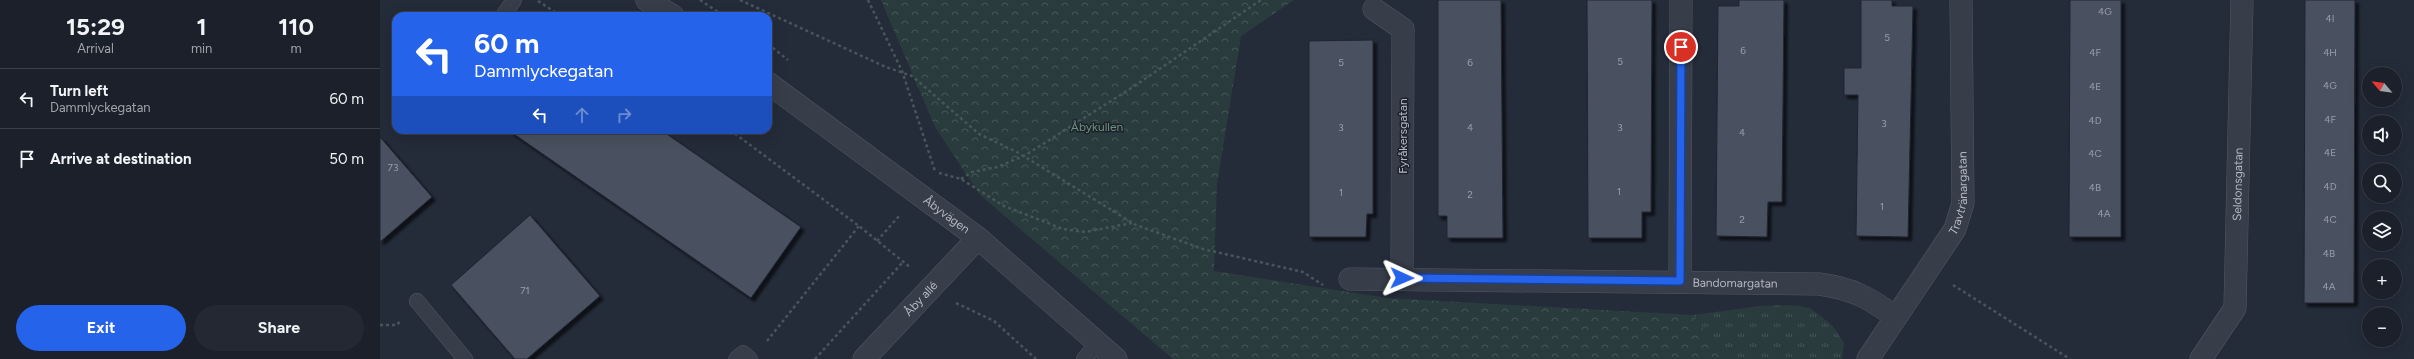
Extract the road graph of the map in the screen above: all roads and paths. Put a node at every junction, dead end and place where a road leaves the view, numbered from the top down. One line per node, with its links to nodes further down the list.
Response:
1 (514, 0): 12 (lane)
2 (536, 0): 13 (path)
3 (647, 0): 14 (street)
4 (700, 0): 15 (path)
5 (740, 0): 16 (path)
6 (868, 0): 20 (path)
7 (1261, 0): 23 (path)
8 (1681, 0): 34 (street)
9 (1961, 0): 31 (street, Travtränargatan)
10 (2242, 0): 51 (street, Seldonsgatan)
11 (1374, 9): 32 (street, Fyråkersgatan)
12 (506, 12)
13 (555, 12)
14 (666, 12)
15 (718, 12)
16 (766, 12)
17 (772, 15): 20 (path)
18 (772, 47): 19 (path)
19 (793, 64)
20 (902, 71): 23 (path); 25 (path)
21 (772, 86): 29 (street, Åbyvägen)
22 (735, 134): 28 (path)
23 (1024, 156): 26 (path); 27 (path)
24 (929, 167): 25 (path)
25 (935, 171): 26 (path)
26 (961, 179): 27 (path)
27 (1132, 223): 36 (path)
28 (859, 226): 30 (path); 40 (path)
29 (978, 238): 35 (street, Åby allé); 39 (street, Åbyvägen)
30 (903, 262): 35 (path); 44 (path)
31 (1928, 269): 38 (street, Travtränargatan); 50 (path)
32 (1402, 278): 33 (street, Bandomargatan); 34 (street, Bandomargatan)
33 (1350, 279)
34 (1680, 281): 38 (street, Bandomargatan)
35 (933, 287): 45 (street, Åby allé); 46 (path)
36 (1326, 287)
37 (417, 301): 41 (lane)
38 (1896, 317): 49 (street, Travtränargatan)
39 (1098, 343): 47 (lane); 48 (street, Åbyvägen)
40 (762, 347)
41 (465, 359)
42 (736, 359): 43 (lane)
43 (750, 359)
44 (815, 359)
45 (864, 359)
46 (1036, 359)
47 (1084, 359)
48 (1116, 359)
49 (1868, 359)
50 (2070, 359)
51 (2201, 359)

